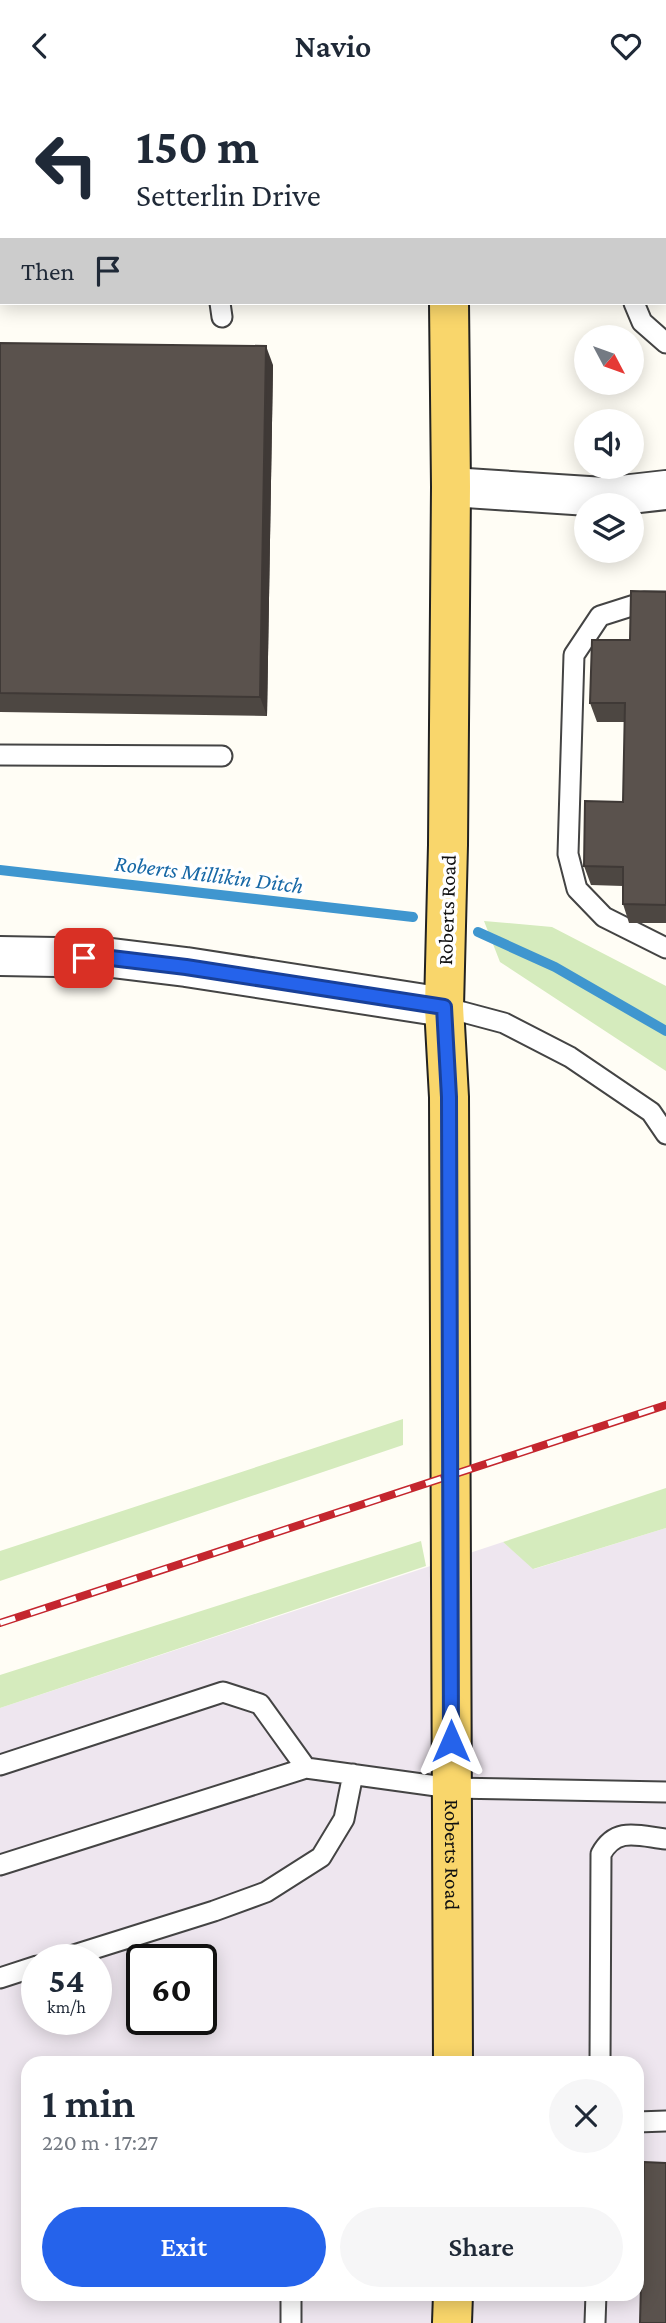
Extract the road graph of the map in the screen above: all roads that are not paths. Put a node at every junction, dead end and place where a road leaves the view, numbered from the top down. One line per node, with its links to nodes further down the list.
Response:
1 (449, 305): 4 (main road, Roberts Road)
2 (635, 305): 3 (lane)
3 (666, 343)
4 (451, 487): 5 (street); 11 (main road, Roberts Road)
5 (666, 490)
6 (666, 602): 9 (lane)
7 (0, 755): 8 (lane)
8 (222, 756)
9 (666, 948)
10 (0, 956): 11 (street)
11 (444, 1007): 12 (lane); 16 (main road, Roberts Road)
12 (666, 1134)
13 (0, 1765): 14 (lane)
14 (306, 1768): 15 (lane); 19 (lane)
15 (352, 1774): 16 (lane); 20 (lane)
16 (451, 1788): 17 (lane); 23 (main road, Roberts Road)
17 (666, 1793)
18 (666, 1839): 24 (lane)
19 (0, 1865)
20 (109, 1944)
21 (21, 1971): 22 (lane)
22 (0, 1978)
23 (453, 2056)
24 (600, 2056)
25 (644, 2122): 26 (lane)
26 (666, 2122)
27 (291, 2301): 30 (lane)
28 (453, 2301): 31 (main road)
29 (596, 2301): 32 (lane)
30 (291, 2323)
31 (453, 2323)
32 (595, 2323)

